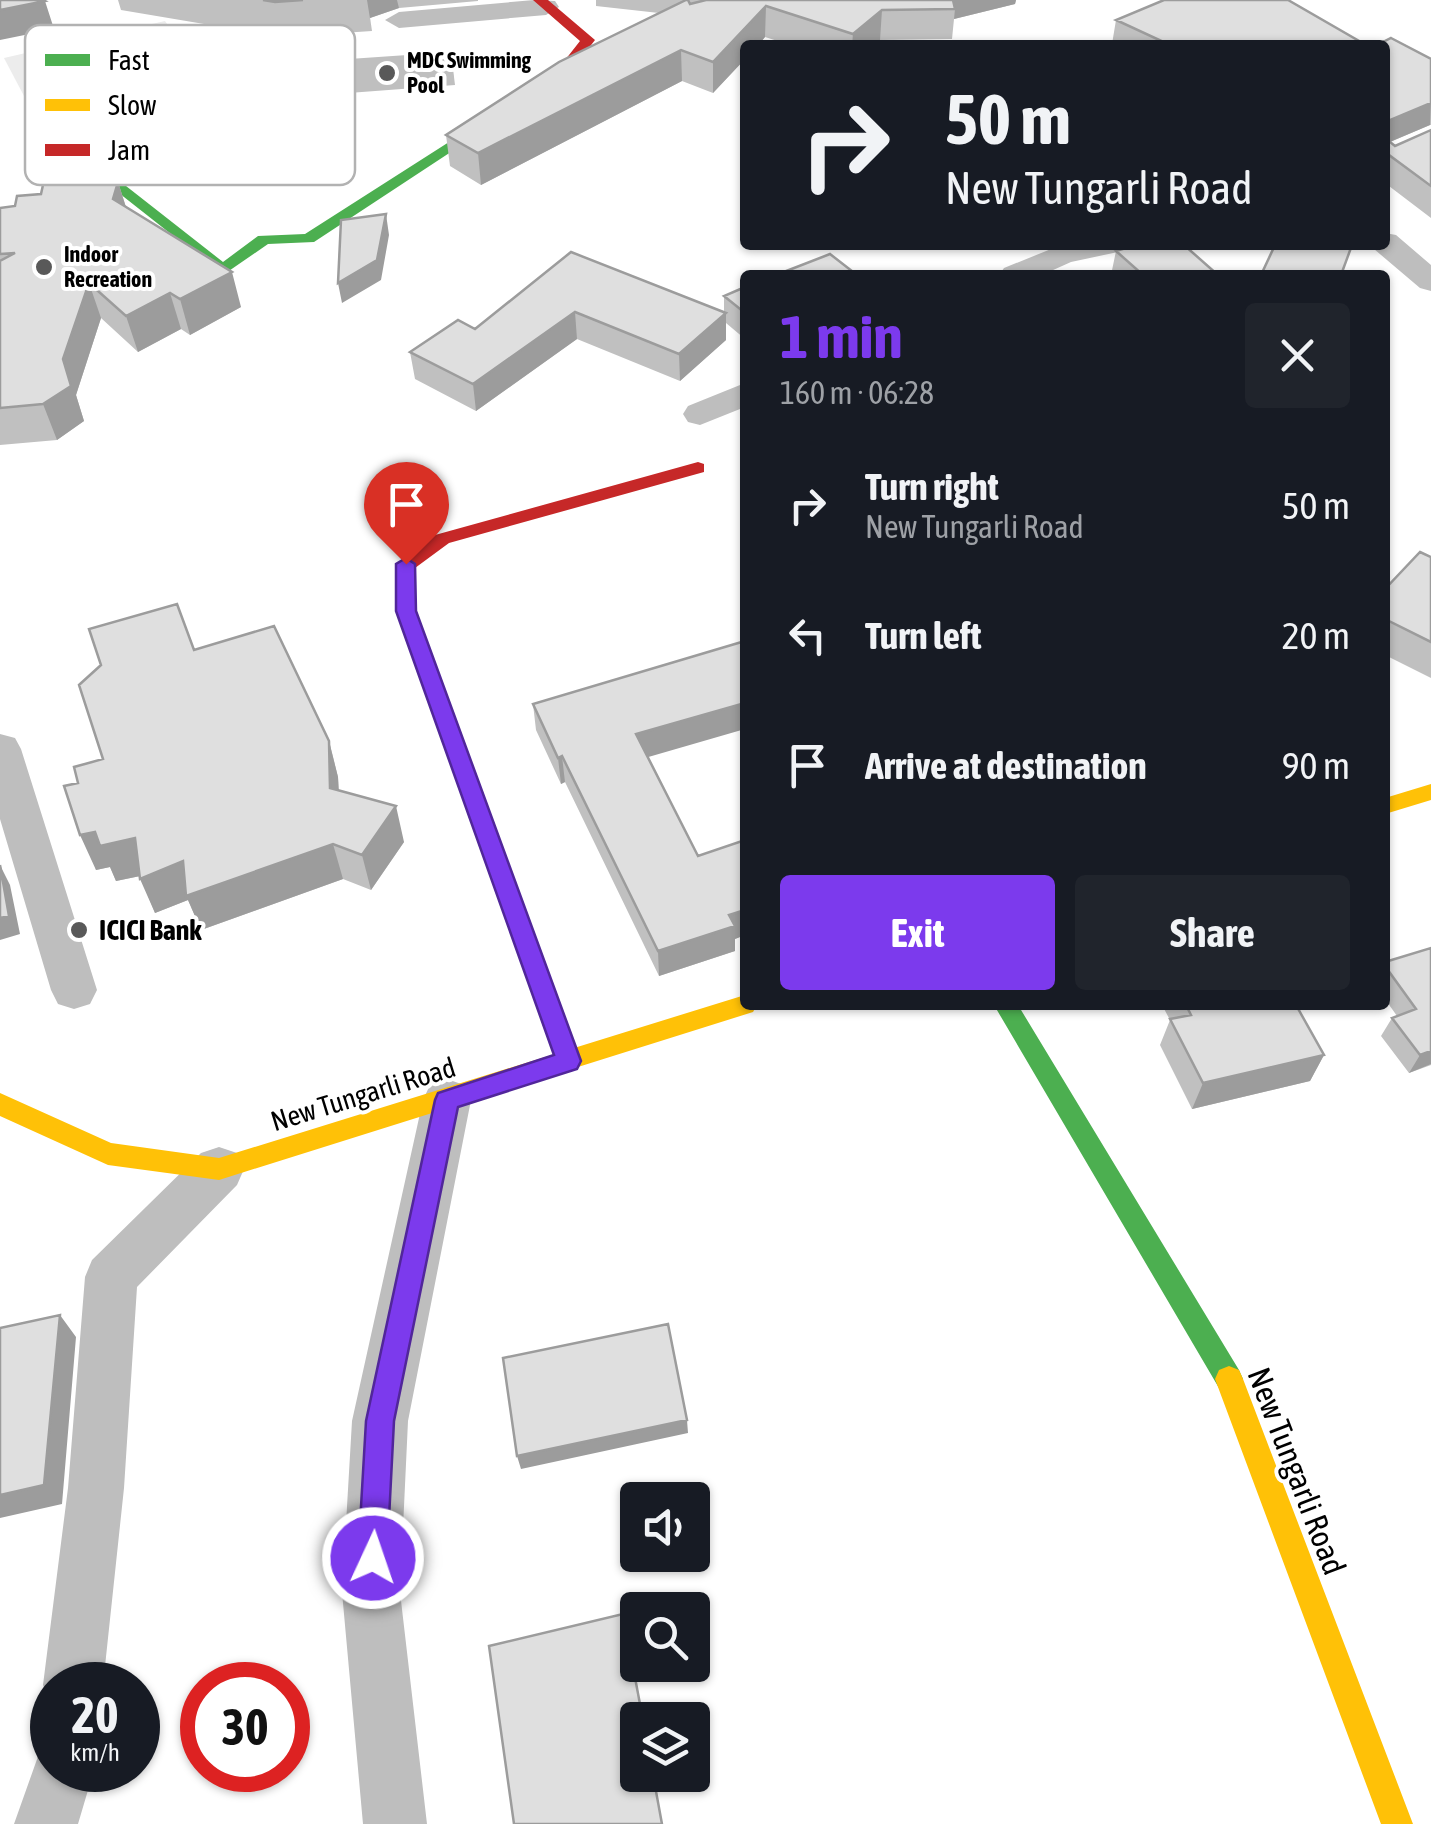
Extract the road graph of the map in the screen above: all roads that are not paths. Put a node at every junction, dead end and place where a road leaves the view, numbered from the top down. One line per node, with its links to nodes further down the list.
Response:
1 (543, 3): 2 (street); 4 (street)
2 (399, 20)
3 (100, 185): 5 (street)
4 (118, 185)
5 (0, 227)
6 (1390, 246): 9 (street)
7 (1084, 250): 8 (street)
8 (1026, 270)
9 (1431, 282)
10 (740, 396): 11 (street)
11 (700, 414)
12 (698, 468): 19 (street)
13 (0, 748): 16 (street)
14 (1431, 792): 15 (street)
15 (1390, 804)
16 (74, 990)
17 (740, 1007): 19 (street, New Tungarli Road)
18 (1009, 1010): 27 (street, New Tungarli Road)
19 (568, 1061): 20 (street, New Tungarli Road)
20 (447, 1100): 22 (street, New Tungarli Road); 26 (street)
21 (0, 1104): 22 (street, New Tungarli Road)
22 (220, 1170): 23 (street)
23 (75, 1662)
24 (55, 1792): 25 (street)
25 (46, 1824)
26 (395, 1824)
27 (1396, 1824)

